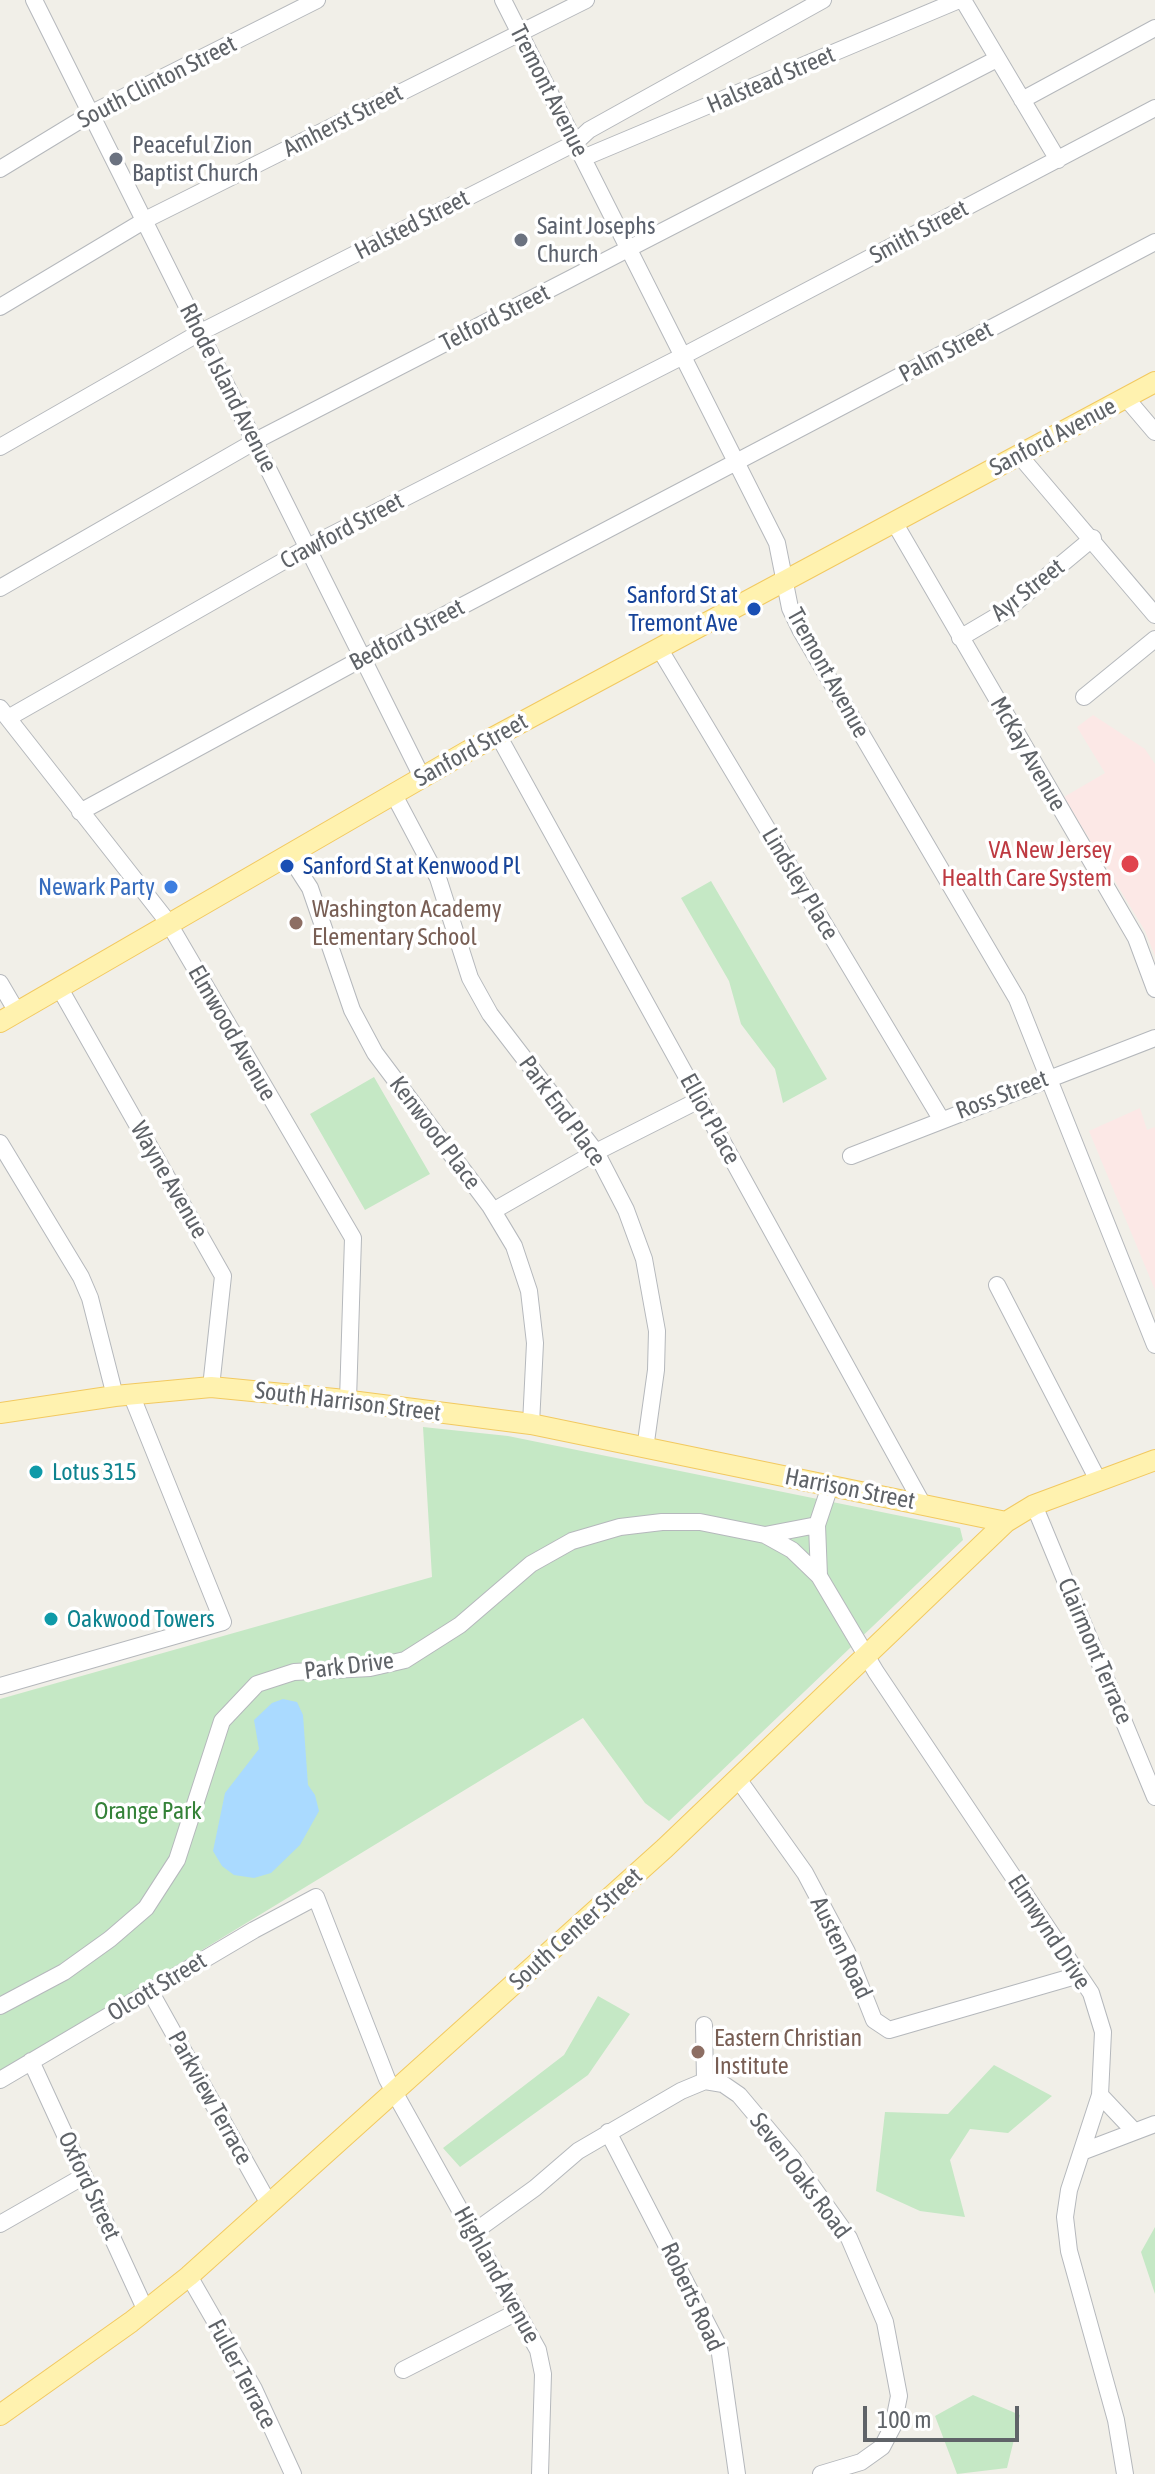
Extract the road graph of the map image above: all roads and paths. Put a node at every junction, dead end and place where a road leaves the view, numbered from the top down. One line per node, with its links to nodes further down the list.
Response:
1 (317, 0): 12 (street, South Clinton Street)
2 (503, 0): 8 (street, Tremont Avenue)
3 (586, 0): 8 (street, Amherst Street)
4 (823, 0): 13 (street, Halsted Street)
5 (961, 0): 9 (street); 13 (street, Halstead Street)
6 (39, 2): 12 (street, Rhode Island Avenue)
7 (1155, 28): 10 (street)
8 (520, 33): 13 (street, Tremont Avenue); 16 (street, Amherst Street)
9 (997, 59): 10 (street); 18 (street, Telford Street)
10 (1022, 100): 14 (street)
11 (1155, 108): 14 (street, Smith Street)
12 (92, 113): 15 (street, South Clinton Street); 16 (street, Rhode Island Avenue)
13 (579, 150): 18 (street, Tremont Avenue); 20 (street, Halsted Street)
14 (1058, 160): 21 (street, Smith Street)
15 (0, 169)
16 (143, 221): 19 (street, Amherst Street); 20 (street, Rhode Island Avenue)
17 (1155, 242): 28 (street, Palm Street)
18 (629, 249): 21 (street, Tremont Avenue); 25 (street, Telford Street)
19 (0, 307)
20 (199, 333): 25 (street, Rhode Island Avenue); 26 (street, Halsted Street)
21 (683, 356): 28 (street, Tremont Avenue); 32 (street, Crawford Street)
22 (1155, 382): 23 (main road, Sanford Avenue)
23 (1126, 398): 24 (street); 27 (main road, Sanford Avenue)
24 (1155, 432)
25 (256, 441): 32 (street, Rhode Island Avenue); 34 (street, Telford Street)
26 (0, 447)
27 (1019, 455): 29 (main road, Sanford Avenue); 31 (street)
28 (736, 462): 33 (street, Tremont Avenue); 39 (street, Bedford Street)
29 (950, 492): 30 (main road, Sanford Street)
30 (894, 522): 33 (main road, Sanford Street); 36 (street, McKay Avenue)
31 (1093, 538): 35 (street); 36 (street, Ayr Street)
32 (310, 546): 39 (street, Rhode Island Avenue); 41 (street, Crawford Street)
33 (783, 581): 38 (main road, Sanford Street); 53 (street, Tremont Avenue)
34 (0, 588)
35 (1155, 615)
36 (960, 638): 50 (street, McKay Avenue)
37 (1155, 639): 40 (street)
38 (659, 648): 42 (main road, Sanford Street); 55 (street, Lindsley Place)
39 (363, 658): 43 (street, Rhode Island Avenue); 45 (street, Bedford Street)
40 (1084, 697)
41 (4, 713): 45 (street, Elmwood Avenue)
42 (498, 735): 43 (main road, Sanford Street); 54 (street, Elliot Place)
43 (422, 777): 44 (main road, Sanford Street)
44 (393, 793): 46 (main road, Sanford Street); 57 (street, Park End Place)
45 (80, 812): 47 (street, Elmwood Avenue)
46 (288, 854): 47 (main road, Sanford Street); 59 (street, Kenwood Place)
47 (168, 922): 49 (main road, Sanford Street); 64 (street, Elmwood Avenue)
48 (0, 983): 51 (street)
49 (59, 987): 51 (main road, Sanford Street); 62 (street, Wayne Avenue)
50 (1155, 989)
51 (8, 1017)
52 (1155, 1038): 53 (street, Ross Street)
53 (1050, 1076): 55 (street, Ross Street); 61 (street, Tremont Avenue)
54 (699, 1100): 57 (street); 72 (street, Elliot Place)
55 (941, 1119): 58 (street, Ross Street)
56 (0, 1143): 63 (street)
57 (596, 1152): 59 (street); 67 (street, Park End Place)
58 (851, 1156)
59 (493, 1211): 66 (street, Kenwood Place)
60 (997, 1285): 70 (street)
61 (1155, 1345)
62 (211, 1387): 63 (main road, South Harrison Street); 64 (main road, South Harrison Street)
63 (123, 1395): 65 (main road, South Harrison Street); 79 (street)
64 (348, 1400): 66 (main road, South Harrison Street)
65 (0, 1413)
66 (531, 1424): 67 (main road, South Harrison Street)
67 (645, 1449): 68 (main road, South Harrison Street)
68 (693, 1458): 71 (main road, Harrison Street)
69 (1155, 1460): 70 (main road, South Center Street)
70 (1099, 1482): 73 (main road, South Center Street)
71 (830, 1486): 72 (main road, Harrison Street); 75 (street)
72 (922, 1503): 74 (main road, Harrison Street)
73 (1034, 1505): 74 (main road, South Center Street); 81 (street, Clairmont Terrace)
74 (1006, 1522): 78 (main road, South Center Street)
75 (817, 1525): 76 (street); 77 (street)
76 (765, 1535): 77 (street, Park Drive); 85 (street, Park Drive)
77 (819, 1576): 78 (street, Park Drive)
78 (867, 1657): 80 (main road, South Center Street); 83 (street, Elmwynd Drive)
79 (0, 1686)
80 (738, 1779): 83 (street, Austen Road); 90 (main road, South Center Street)
81 (1155, 1797)
82 (316, 1897): 84 (street, Olcott Street); 90 (street, Highland Avenue)
83 (1079, 1975): 91 (street, Elmwynd Drive)
84 (150, 1991): 87 (street, Olcott Street); 97 (street, Parkview Terrace)
85 (0, 2006)
86 (704, 2025): 89 (street)
87 (31, 2061): 88 (street, Olcott Street); 96 (street, Oxford Street)
88 (0, 2080)
89 (705, 2081): 94 (street); 108 (street, Seven Oaks Road)
90 (395, 2092): 97 (main road, South Center Street); 99 (street, Highland Avenue)
91 (1100, 2095): 93 (street); 95 (street, Elmwynd Drive)
92 (1155, 2124): 93 (street)
93 (1133, 2130): 95 (street)
94 (608, 2132): 99 (street); 107 (street, Roberts Road)
95 (1084, 2151): 109 (street, Elmwynd Drive)
96 (84, 2176): 98 (street); 101 (street, Oxford Street)
97 (269, 2204): 100 (main road, South Center Street)
98 (0, 2224)
99 (474, 2232): 102 (street, Highland Avenue)
100 (189, 2276): 101 (main road, South Center Street); 105 (street, Fuller Terrace)
101 (146, 2311): 104 (main road, South Center Street)
102 (517, 2312): 103 (street); 106 (street, Highland Avenue)
103 (403, 2370)
104 (0, 2415)
105 (293, 2474)
106 (540, 2474)
107 (737, 2474)
108 (821, 2474)
109 (1125, 2474)

